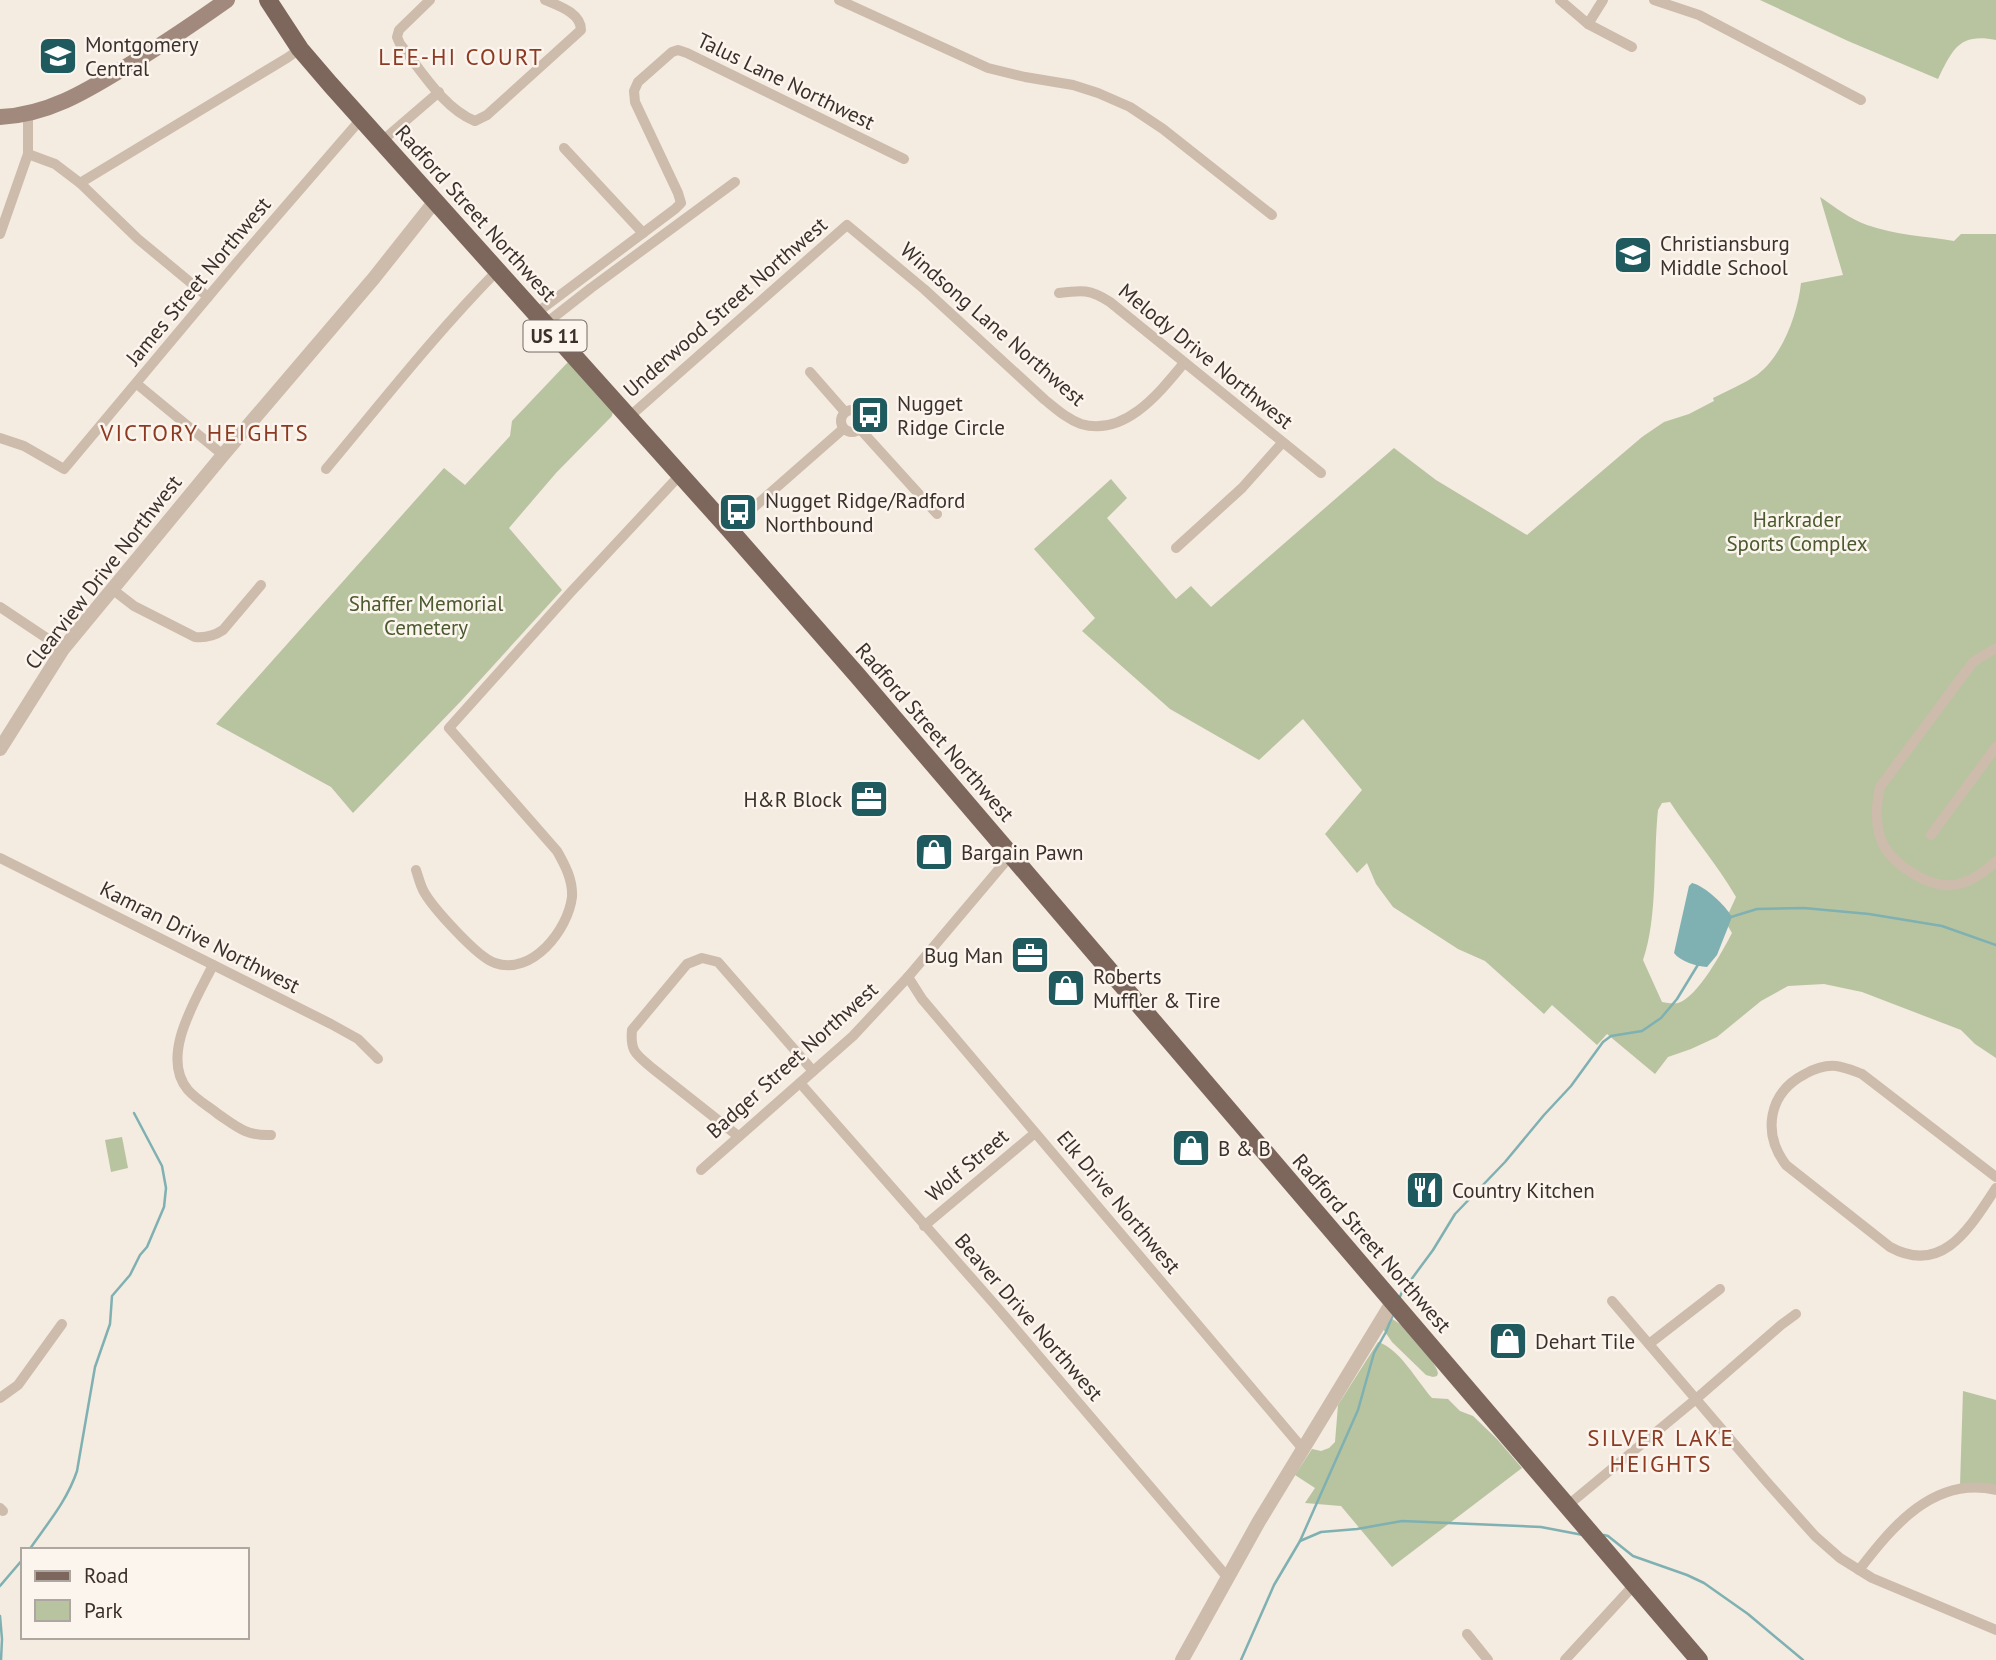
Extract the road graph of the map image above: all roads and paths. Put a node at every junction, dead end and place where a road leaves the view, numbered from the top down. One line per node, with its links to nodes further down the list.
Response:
1 (227, 0): 14 (main road)
2 (268, 0): 11 (main road, Radford Street Northwest / US 11)
3 (430, 0): 12 (street)
4 (545, 0): 12 (street)
5 (839, 0): 24 (street)
6 (1560, 0): 9 (street)
7 (1603, 0): 9 (street)
8 (1654, 0): 13 (street)
9 (1588, 24): 10 (street)
10 (1632, 47)
11 (300, 48): 16 (main road, Radford Street Northwest / US 11); 22 (street)
12 (439, 92): 17 (street)
13 (1861, 100)
14 (29, 114): 15 (main road); 19 (street)
15 (0, 117)
16 (361, 118): 17 (main road, Radford Street Northwest / US 11); 30 (street, James Street Northwest)
17 (382, 141): 23 (main road, Radford Street Northwest / US 11)
18 (564, 148): 26 (street)
19 (28, 155): 22 (street); 27 (street)
20 (904, 159): 26 (street, Talus Lane Northwest)
21 (735, 181): 31 (street)
22 (80, 183): 30 (street)
23 (435, 201): 28 (main road, Radford Street Northwest / US 11); 41 (street, Clearview Drive Northwest)
24 (1272, 215)
25 (847, 225): 32 (street, Windsong Lane Northwest); 36 (street, Underwood Street Northwest)
26 (643, 233): 31 (street, Talus Lane Northwest)
27 (0, 234)
28 (497, 271): 31 (main road, Radford Street Northwest / US 11); 42 (street)
29 (1059, 293): 32 (street, Melody Drive Northwest)
30 (208, 297): 34 (street, James Street Northwest)
31 (540, 319): 36 (main road, Radford Street Northwest / US 11)
32 (1184, 363): 40 (street, Melody Drive Northwest)
33 (810, 372): 35 (street)
34 (136, 384): 39 (street, James Street Northwest); 41 (street)
35 (845, 411): 37 (street); 38 (street)
36 (629, 417): 44 (main road, Radford Street Northwest / US 11)
37 (843, 429): 38 (street); 46 (street)
38 (860, 429): 45 (street)
39 (0, 438)
40 (1282, 443): 43 (street, Melody Drive Northwest); 47 (street)
41 (223, 455): 49 (street, Clearview Drive Northwest)
42 (326, 469)
43 (1321, 473)
44 (680, 475): 46 (main road, Radford Street Northwest / US 11); 61 (street)
45 (937, 514)
46 (729, 529): 58 (main road, Radford Street Northwest / US 11)
47 (1176, 548)
48 (261, 585): 49 (street)
49 (112, 589): 52 (street, Clearview Drive Northwest)
50 (0, 607): 52 (street)
51 (1996, 648): 60 (street)
52 (63, 649): 54 (street, Clearview Drive Northwest)
53 (1996, 747): 55 (street)
54 (0, 749)
55 (1984, 762): 56 (street); 57 (street)
56 (1996, 771)
57 (1931, 835)
58 (1011, 855): 63 (street, Badger Street Northwest); 75 (main road, Radford Street Northwest / US 11)
59 (0, 858): 62 (street, Kamran Drive Northwest)
60 (1996, 861)
61 (416, 870)
62 (212, 965): 64 (street, Kamran Drive Northwest); 68 (street)
63 (908, 978): 65 (street, Badger Street Northwest); 67 (street, Elk Drive Northwest)
64 (378, 1059)
65 (813, 1071): 66 (street, Badger Street Northwest); 69 (street)
66 (800, 1083): 69 (street, Badger Street Northwest); 73 (street, Beaver Drive Northwest)
67 (1035, 1133): 73 (street, Wolf Street); 82 (street, Elk Drive Northwest)
68 (271, 1135)
69 (738, 1136): 70 (street, Badger Street Northwest)
70 (701, 1170)
71 (1996, 1177): 72 (street)
72 (1996, 1188)
73 (924, 1226): 86 (street, Beaver Drive Northwest)
74 (1720, 1289): 79 (street)
75 (1393, 1301): 82 (street); 84 (main road, Radford Street Northwest / US 11)
76 (1612, 1301): 79 (street)
77 (1796, 1314): 81 (street)
78 (62, 1324): 80 (street)
79 (1649, 1344): 81 (street)
80 (0, 1398)
81 (1696, 1399): 84 (street); 85 (street)
82 (1303, 1449): 86 (street)
83 (1996, 1490): 85 (street)
84 (1567, 1506): 87 (main road, Radford Street Northwest / US 11)
85 (1859, 1570): 88 (street)
86 (1228, 1578): 90 (street)
87 (1634, 1585): 92 (street); 93 (main road, Radford Street Northwest / US 11)
88 (1996, 1630)
89 (1467, 1634): 91 (street)
90 (1182, 1660)
91 (1488, 1660)
92 (1565, 1660)
93 (1699, 1660)

